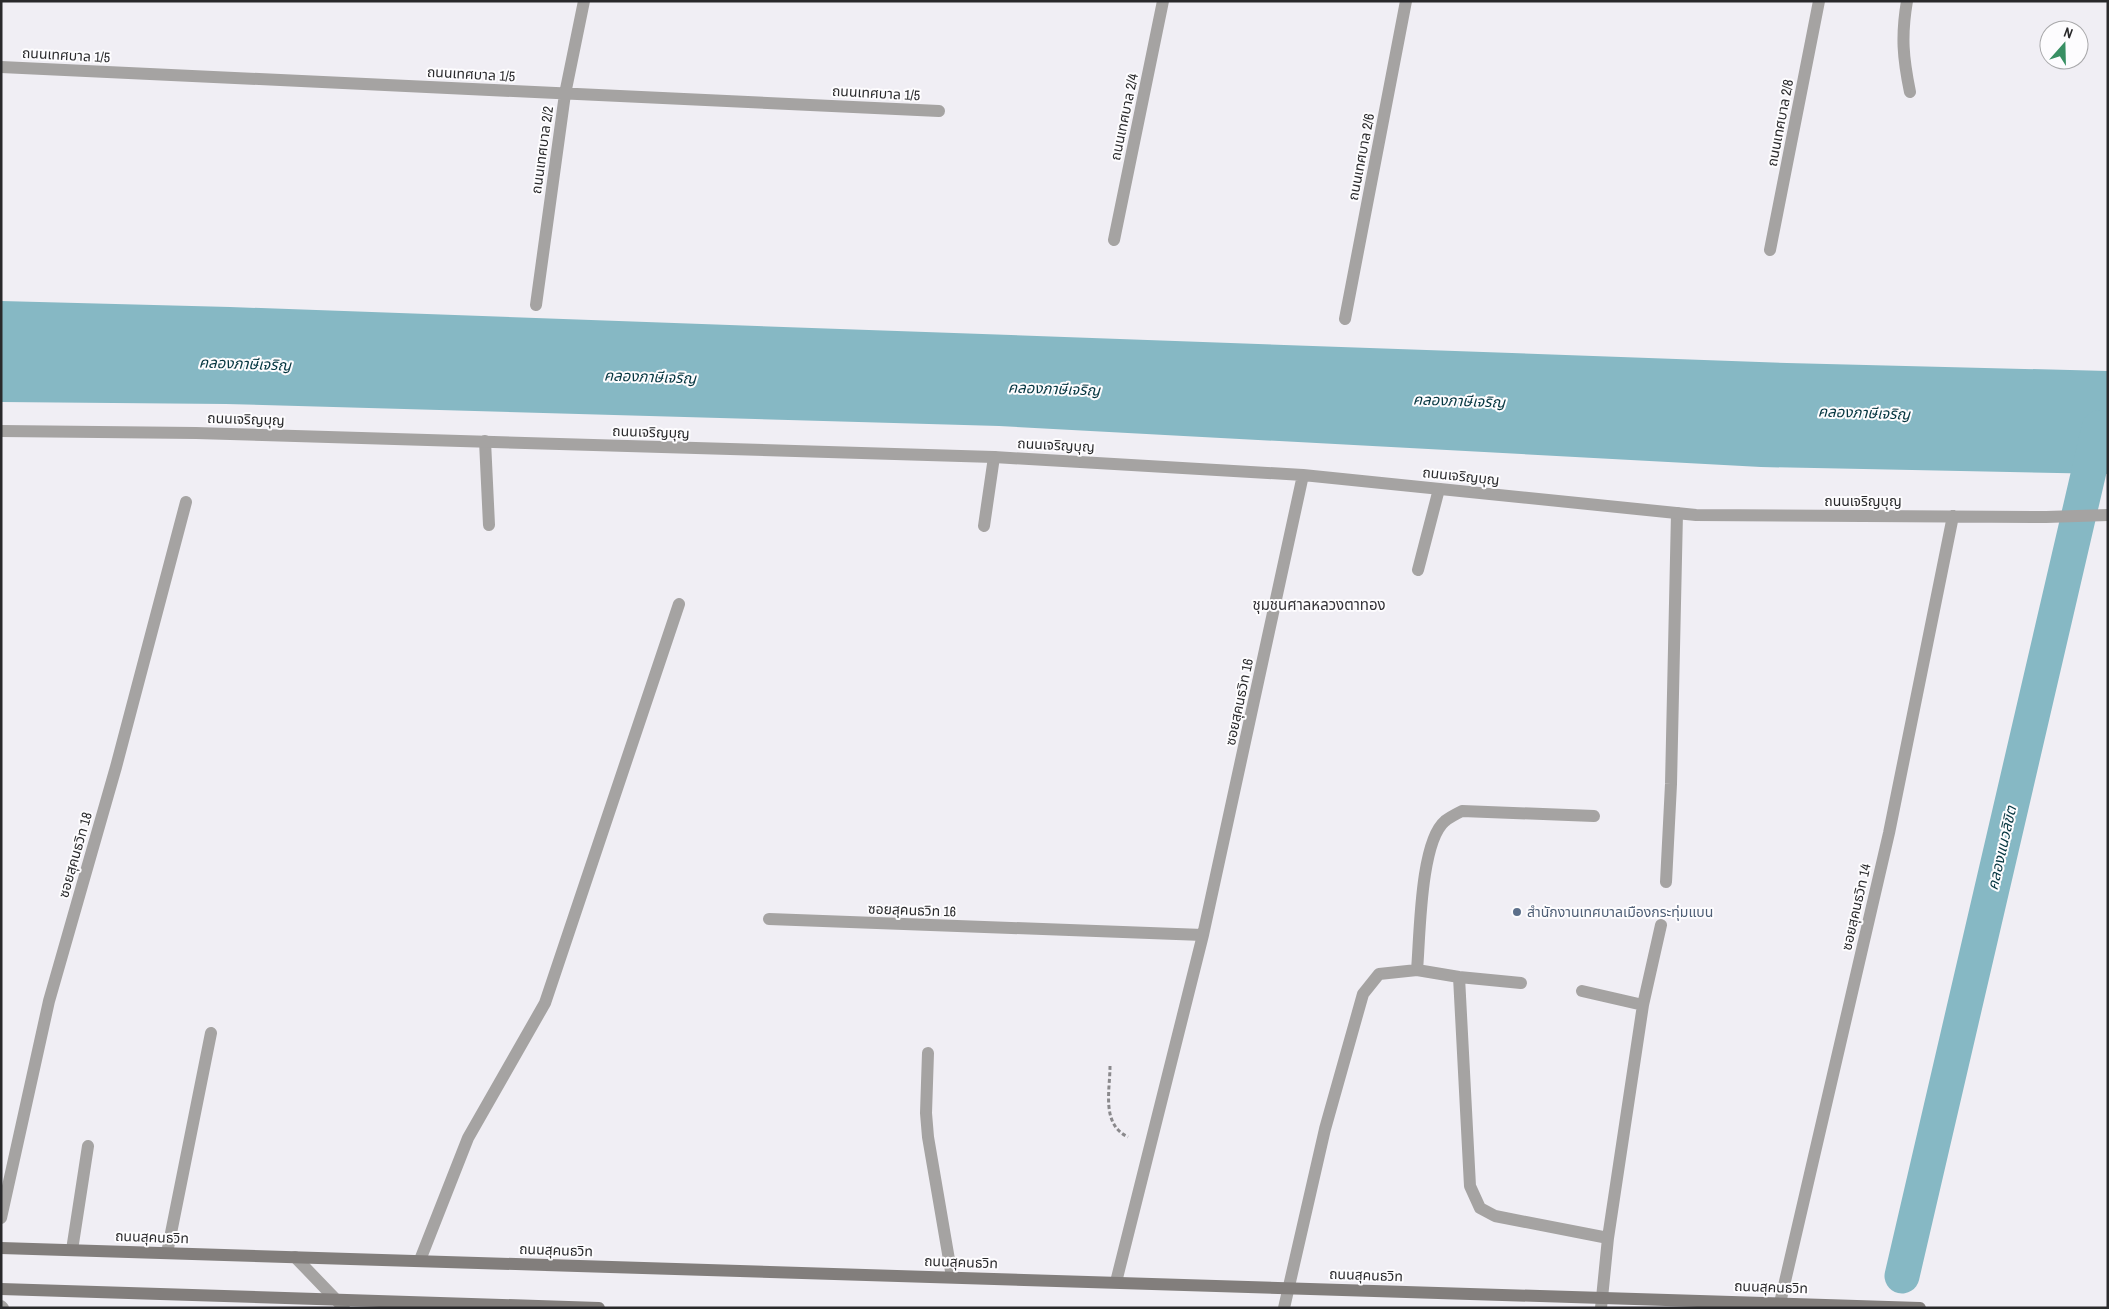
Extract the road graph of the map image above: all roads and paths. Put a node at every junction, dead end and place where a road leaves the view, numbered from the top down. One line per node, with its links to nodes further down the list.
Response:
1 (584, 1): 8 (street, ถนนเทศบาล 2/2)
2 (1163, 1): 10 (street, ถนนเทศบาล 2/4)
3 (1406, 1): 13 (street, ถนนเทศบาล 2/6)
4 (1819, 1): 11 (street, ถนนเทศบาล 2/8)
5 (1907, 1): 7 (street)
6 (1, 68): 8 (street, ถนนเทศบาล 1/5)
7 (1910, 92)
8 (565, 94): 9 (street, ถนนเทศบาล 1/5); 12 (street, ถนนเทศบาล 2/2)
9 (939, 111)
10 (1114, 240)
11 (1770, 250)
12 (536, 305)
13 (1345, 319)
14 (1, 431): 15 (street, ถนนเจริญบุญ)
15 (486, 442): 16 (street, ถนนเจริญบุญ); 23 (street)
16 (994, 457): 17 (street, ถนนเจริญบุญ); 24 (street)
17 (1303, 475): 18 (street, ถนนเจริญบุญ); 31 (street, ซอยสุคนธวิท 16)
18 (1439, 489): 20 (street, ถนนเจริญบุญ); 25 (street)
19 (186, 502): 42 (street, ซอยสุคนธวิท 18)
20 (1677, 513): 22 (street, ถนนเจริญบุญ); 28 (street)
21 (2108, 515): 22 (street, ถนนเจริญบุญ)
22 (1953, 516): 55 (street, ซอยสุคนธวิท 14)
23 (489, 525)
24 (984, 526)
25 (1418, 570)
26 (680, 604): 48 (street)
27 (1594, 816): 32 (street)
28 (1666, 882)
29 (769, 919): 31 (street, ซอยสุคนธวิท 16)
30 (1661, 925): 36 (street)
31 (1203, 935): 41 (street, ซอยสุคนธวิท 16)
32 (1417, 970): 33 (street); 51 (street)
33 (1459, 977): 34 (street); 43 (street)
34 (1521, 983)
35 (1582, 992): 36 (street)
36 (1642, 1005): 43 (street)
37 (210, 1033): 46 (street)
38 (928, 1053): 49 (street)
39 (1110, 1066): 41 (path)
40 (88, 1146): 45 (street)
41 (1150, 1148): 50 (street, ซอยสุคนธวิท 16)
42 (1, 1218)
43 (1608, 1238): 54 (street)
44 (1, 1248): 45 (main road, ถนนสุคนธวิท)
45 (72, 1250): 46 (main road, ถนนสุคนธวิท)
46 (168, 1253): 47 (main road, ถนนสุคนธวิท)
47 (295, 1257): 48 (main road, ถนนสุคนธวิท); 53 (street)
48 (420, 1260): 49 (main road, ถนนสุคนธวิท)
49 (952, 1277): 50 (main road, ถนนสุคนธวิท)
50 (1116, 1282): 51 (main road, ถนนสุคนธวิท)
51 (1288, 1287): 54 (main road, ถนนสุคนธวิท); 58 (street)
52 (1, 1289): 53 (main road)
53 (334, 1299): 56 (street); 57 (main road)
54 (1601, 1302): 55 (main road, ถนนสุคนธวิท)
55 (1780, 1303): 59 (main road, ถนนสุคนธวิท)
56 (344, 1308)
57 (599, 1308)
58 (1284, 1308)
59 (1920, 1308)

